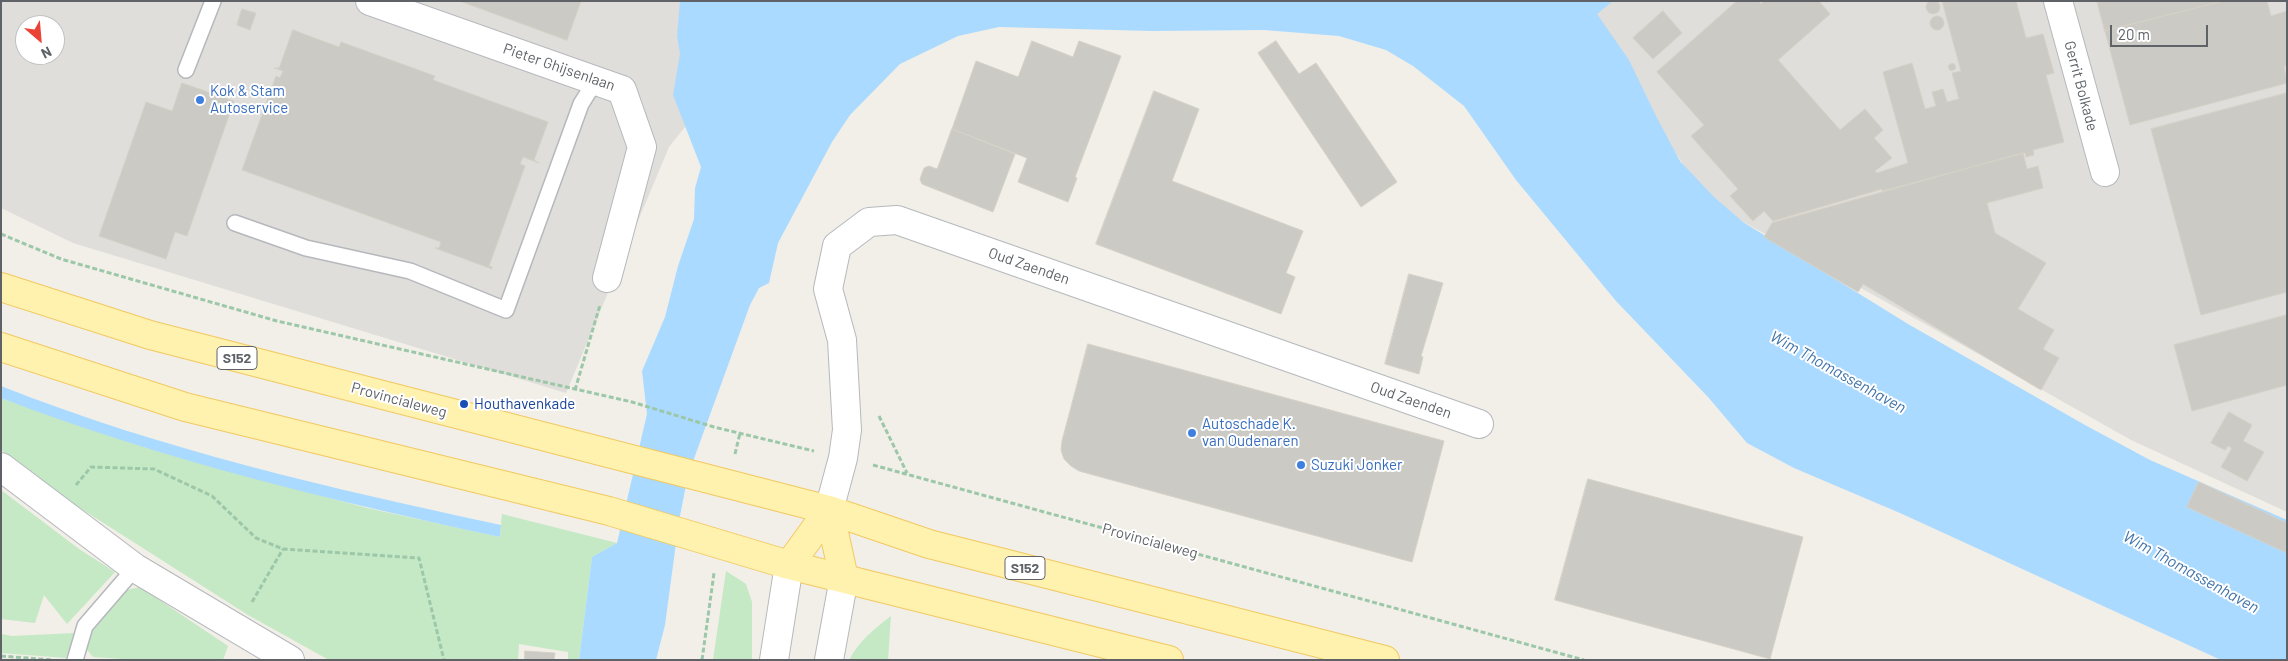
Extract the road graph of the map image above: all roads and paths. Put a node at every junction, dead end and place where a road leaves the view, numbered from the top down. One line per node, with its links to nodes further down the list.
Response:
1 (212, 1): 4 (lane)
2 (370, 1): 5 (street, Pieter Ghijsenlaan)
3 (2058, 1): 6 (street, Gerrit Bolkade)
4 (186, 70)
5 (596, 80): 7 (lane); 9 (street, Pieter Ghijsenlaan)
6 (2104, 172)
7 (235, 223)
8 (1, 234): 12 (path)
9 (608, 278): 12 (path)
10 (1, 287): 17 (main road, Provincialeweg / S152)
11 (1, 347): 18 (main road)
12 (575, 390): 14 (path, Provincialeweg)
13 (1479, 424): 14 (street, Oud Zaenden)
14 (843, 458): 17 (street, Oud Zaenden); 30 (path, Provincialeweg)
15 (1, 467): 16 (street)
16 (57, 509): 19 (street); 25 (path)
17 (829, 510): 18 (main road); 20 (main road); 29 (main road, Provincialeweg / S152)
18 (790, 564): 20 (main road); 26 (street)
19 (135, 568): 23 (lane); 24 (street)
20 (844, 578): 27 (street); 28 (main road)
21 (1, 656): 22 (path)
22 (56, 660)
23 (74, 660)
24 (290, 660)
25 (444, 660)
26 (774, 660)
27 (829, 660)
28 (1170, 660)
29 (1385, 660)
30 (1584, 660)

